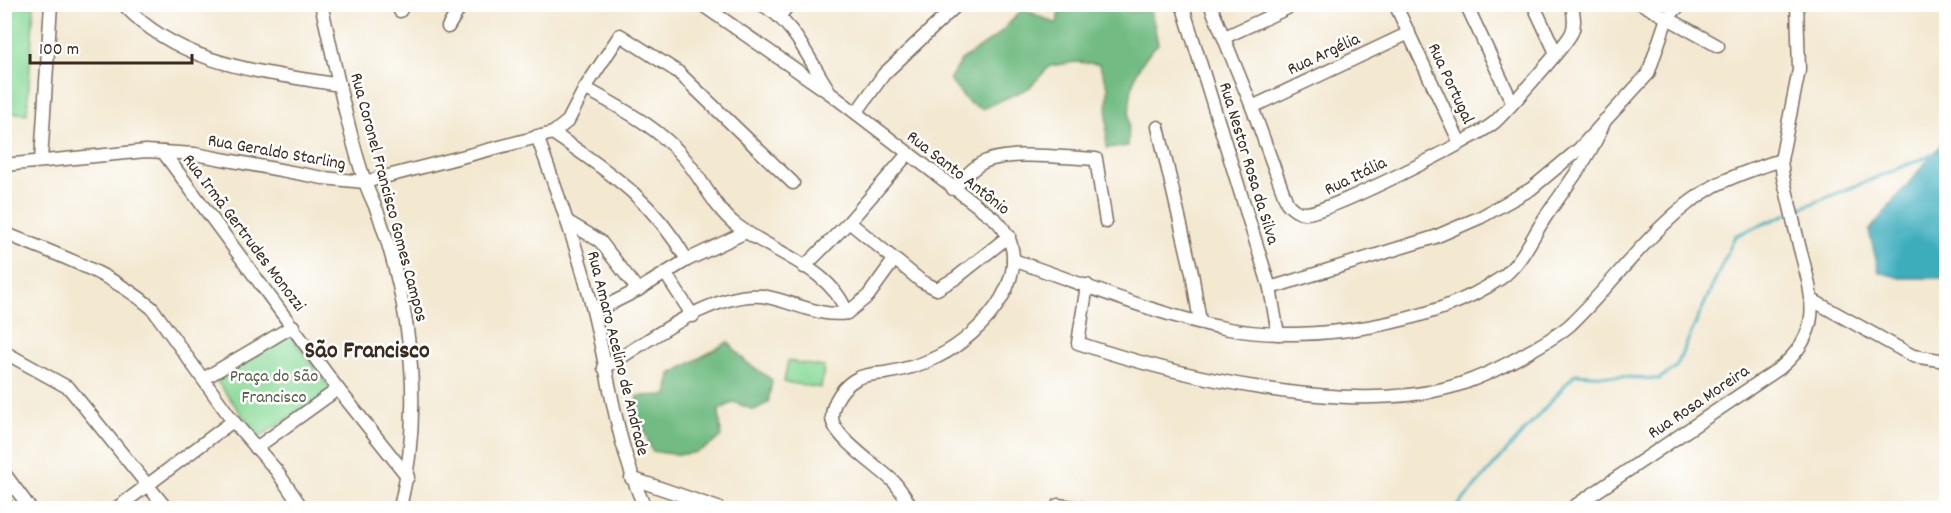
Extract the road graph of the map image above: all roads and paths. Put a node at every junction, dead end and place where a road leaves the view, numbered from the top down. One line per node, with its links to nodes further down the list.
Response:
1 (51, 4): 41 (street)
2 (123, 4): 28 (street)
3 (321, 4): 28 (street, Rua Coronel Francisco Gomes Campos)
4 (462, 4): 21 (street)
5 (700, 4): 27 (street, Rua Santo Antônio)
6 (760, 4): 19 (street)
7 (790, 4): 19 (street)
8 (958, 4): 33 (street)
9 (1182, 4): 59 (street, Rua Nestor Rosa da Silva)
10 (1210, 4): 23 (street, Rua Itália)
11 (1296, 4): 23 (street)
12 (1395, 4): 22 (street, Rua Portugal)
13 (1466, 4): 31 (street)
14 (1533, 4): 26 (street)
15 (1572, 4): 26 (street, Rua Itália)
16 (1642, 4): 20 (street)
17 (1681, 4): 20 (street)
18 (1797, 4): 42 (street)
19 (779, 16): 25 (street)
20 (1668, 18): 24 (street); 34 (street)
21 (448, 27)
22 (1409, 33): 32 (street, Rua Argélia); 38 (street, Rua Portugal)
23 (1225, 37): 32 (street, Rua Itália)
24 (1718, 46)
25 (804, 52): 27 (street); 30 (street)
26 (1556, 53): 31 (street, Rua Itália)
27 (788, 66): 30 (street, Rua Santo Antônio)
28 (340, 85): 44 (street, Rua Coronel Francisco Gomes Campos)
29 (585, 88): 36 (street); 45 (street); 50 (street)
30 (831, 94): 33 (street, Rua Santo Antônio)
31 (1512, 102): 38 (street, Rua Itália)
32 (1252, 107): 38 (street, Rua Itália)
33 (856, 113): 40 (street, Rua Santo Antônio)
34 (1605, 120): 59 (street); 67 (street)
35 (1158, 127): 65 (street)
36 (553, 132): 37 (street, Rua Geraldo Starling); 53 (street)
37 (537, 136): 44 (street, Rua Geraldo Starling); 47 (street, Rua Amaro Acelino de Andrade)
38 (1460, 143)
39 (163, 152): 41 (street, Rua Geraldo Starling); 44 (street, Rua Geraldo Starling); 66 (street, Rua Irmã Gertrudes Monozzi)
40 (907, 155): 46 (street, Rua Santo Antônio); 48 (street)
41 (42, 160): 43 (street, Rua Geraldo Starling)
42 (1781, 160): 58 (street); 61 (street)
43 (4, 165)
44 (365, 182): 76 (street, Rua Coronel Francisco Gomes Campos)
45 (793, 183)
46 (954, 189): 49 (street); 52 (street, Rua Santo Antônio)
47 (568, 222): 60 (street); 62 (street, Rua Amaro Acelino de Andrade)
48 (849, 222): 54 (street); 56 (street)
49 (1106, 222)
50 (746, 232): 53 (street); 56 (street)
51 (4, 233): 71 (street)
52 (1009, 236): 54 (street); 55 (street, Rua Santo Antônio)
53 (687, 260): 57 (street)
54 (894, 260): 63 (street)
55 (1013, 260): 58 (street); 89 (street, Rua Santo Antônio)
56 (804, 267): 63 (street)
57 (665, 273): 60 (street); 64 (street)
58 (1087, 285): 65 (street)
59 (1270, 288): 67 (street, Rua Nestor Rosa da Silva)
60 (638, 290): 62 (street)
61 (1814, 301): 69 (street); 91 (street, Rua Rosa Moreira)
62 (594, 312): 70 (street, Rua Amaro Acelino de Andrade)
63 (847, 313): 64 (street)
64 (693, 315): 70 (street)
65 (1200, 322): 67 (street)
66 (293, 326): 71 (street); 72 (street, Rua Irmã Gertrudes Monozzi)
67 (1278, 334)
68 (4, 352): 78 (street)
69 (1947, 361)
70 (604, 368): 77 (street, Rua Amaro Acelino de Andrade)
71 (205, 378): 73 (street)
72 (338, 389): 74 (street); 76 (street, Rua Irmã Gertrudes Monozzi)
73 (233, 421): 74 (street); 78 (street)
74 (256, 448): 85 (street)
75 (4, 473): 82 (street)
76 (408, 477): 86 (street, Rua Coronel Francisco Gomes Campos)
77 (631, 478): 87 (street, Rua Amaro Acelino de Andrade); 88 (street)
78 (149, 485): 83 (street); 84 (street)
79 (4, 501): 81 (street)
80 (1058, 505): 90 (street)
81 (8, 508)
82 (30, 508)
83 (117, 508)
84 (166, 508)
85 (302, 508)
86 (400, 508)
87 (645, 508)
88 (718, 508)
89 (912, 508)
90 (1081, 508)
91 (1572, 508)

